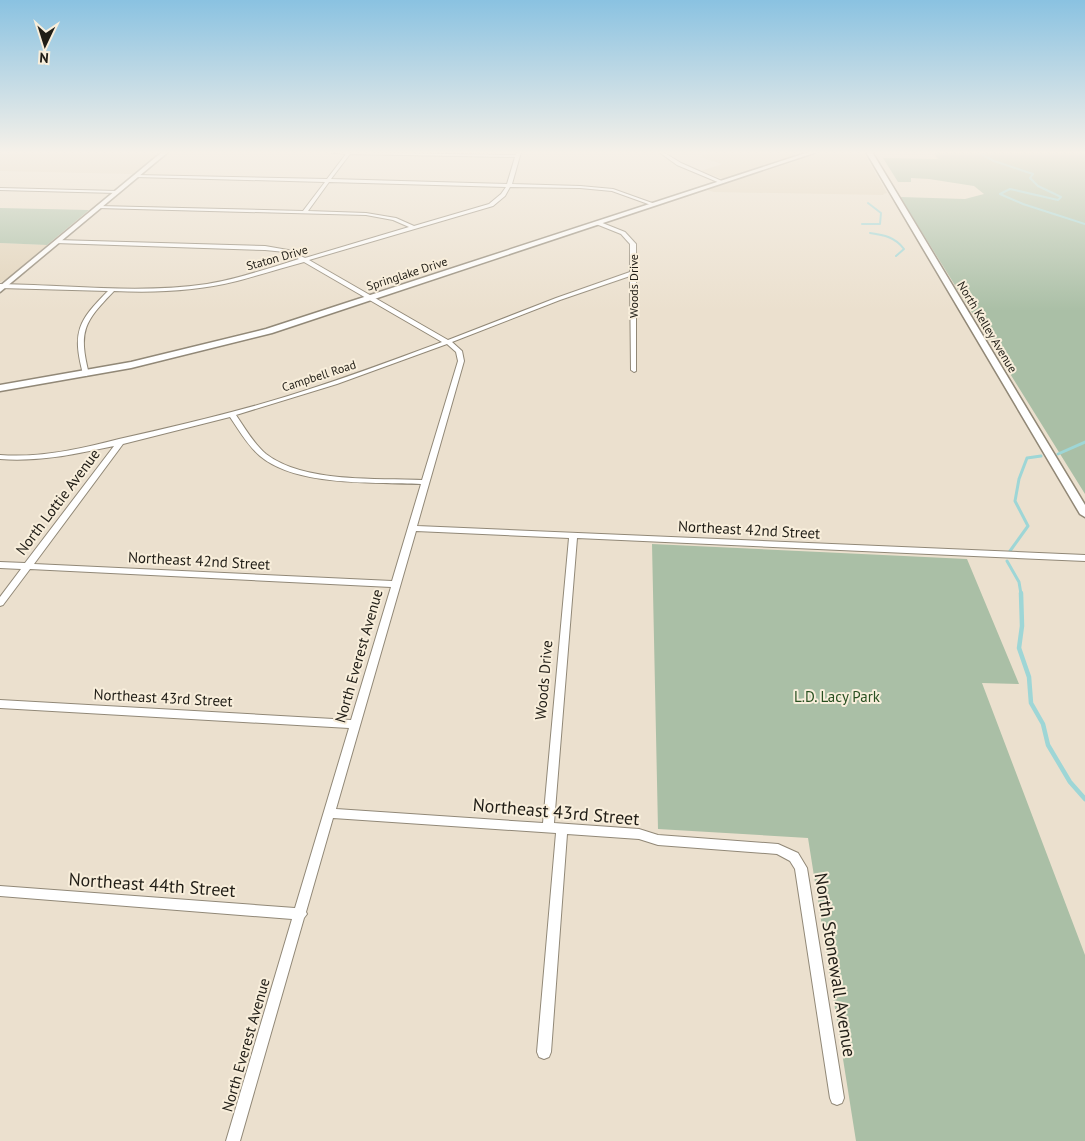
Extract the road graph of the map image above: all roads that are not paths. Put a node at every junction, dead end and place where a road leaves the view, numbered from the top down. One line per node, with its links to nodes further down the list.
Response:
1 (310, 205): 6 (street)
2 (487, 205): 8 (street, Staton Drive)
3 (649, 205): 7 (street, Springlake Drive)
4 (901, 205): 23 (street, North Kelley Avenue)
5 (98, 207): 6 (street); 9 (street)
6 (304, 213): 8 (street)
7 (598, 223): 11 (street, Woods Drive); 14 (street, Springlake Drive)
8 (415, 228): 10 (street, Staton Drive)
9 (56, 242): 10 (street); 12 (street)
10 (305, 260): 13 (street, Staton Drive); 14 (street, North Everest Avenue)
11 (633, 273): 15 (street, Campbell Road); 16 (street, Woods Drive)
12 (2, 287): 13 (street, Staton Drive)
13 (112, 289): 17 (street)
14 (371, 298): 15 (street, North Everest Avenue); 17 (street, Springlake Drive)
15 (447, 342): 19 (street, Campbell Road); 22 (street, North Everest Avenue)
16 (634, 370)
17 (86, 374): 18 (street, Springlake Drive)
18 (0, 388)
19 (232, 414): 20 (street, Campbell Road); 22 (street)
20 (121, 441): 21 (street, Campbell Road); 28 (street, North Lottie Avenue)
21 (0, 457)
22 (425, 482): 24 (street, North Everest Avenue)
23 (1085, 514)
24 (412, 528): 25 (street, Northeast 42nd Street); 29 (street, North Everest Avenue)
25 (573, 536): 26 (street, Northeast 42nd Street); 34 (street, Woods Drive)
26 (1085, 558)
27 (0, 565): 28 (street, Northeast 42nd Street)
28 (27, 567): 29 (street, Northeast 42nd Street); 30 (street, North Lottie Avenue)
29 (396, 584): 32 (street, North Everest Avenue)
30 (0, 603)
31 (0, 704): 32 (street, Northeast 43rd Street)
32 (355, 724): 33 (street, North Everest Avenue)
33 (330, 813): 34 (street, Northeast 43rd Street); 38 (street, North Everest Avenue)
34 (548, 827): 35 (street, Northeast 43rd Street)
35 (562, 830): 36 (street, Northeast 43rd Street); 39 (street)
36 (778, 849): 40 (street, North Stonewall Avenue)
37 (0, 891): 38 (street, Northeast 44th Street)
38 (301, 914): 41 (street, North Everest Avenue)
39 (544, 1052)
40 (837, 1098)
41 (233, 1141)

